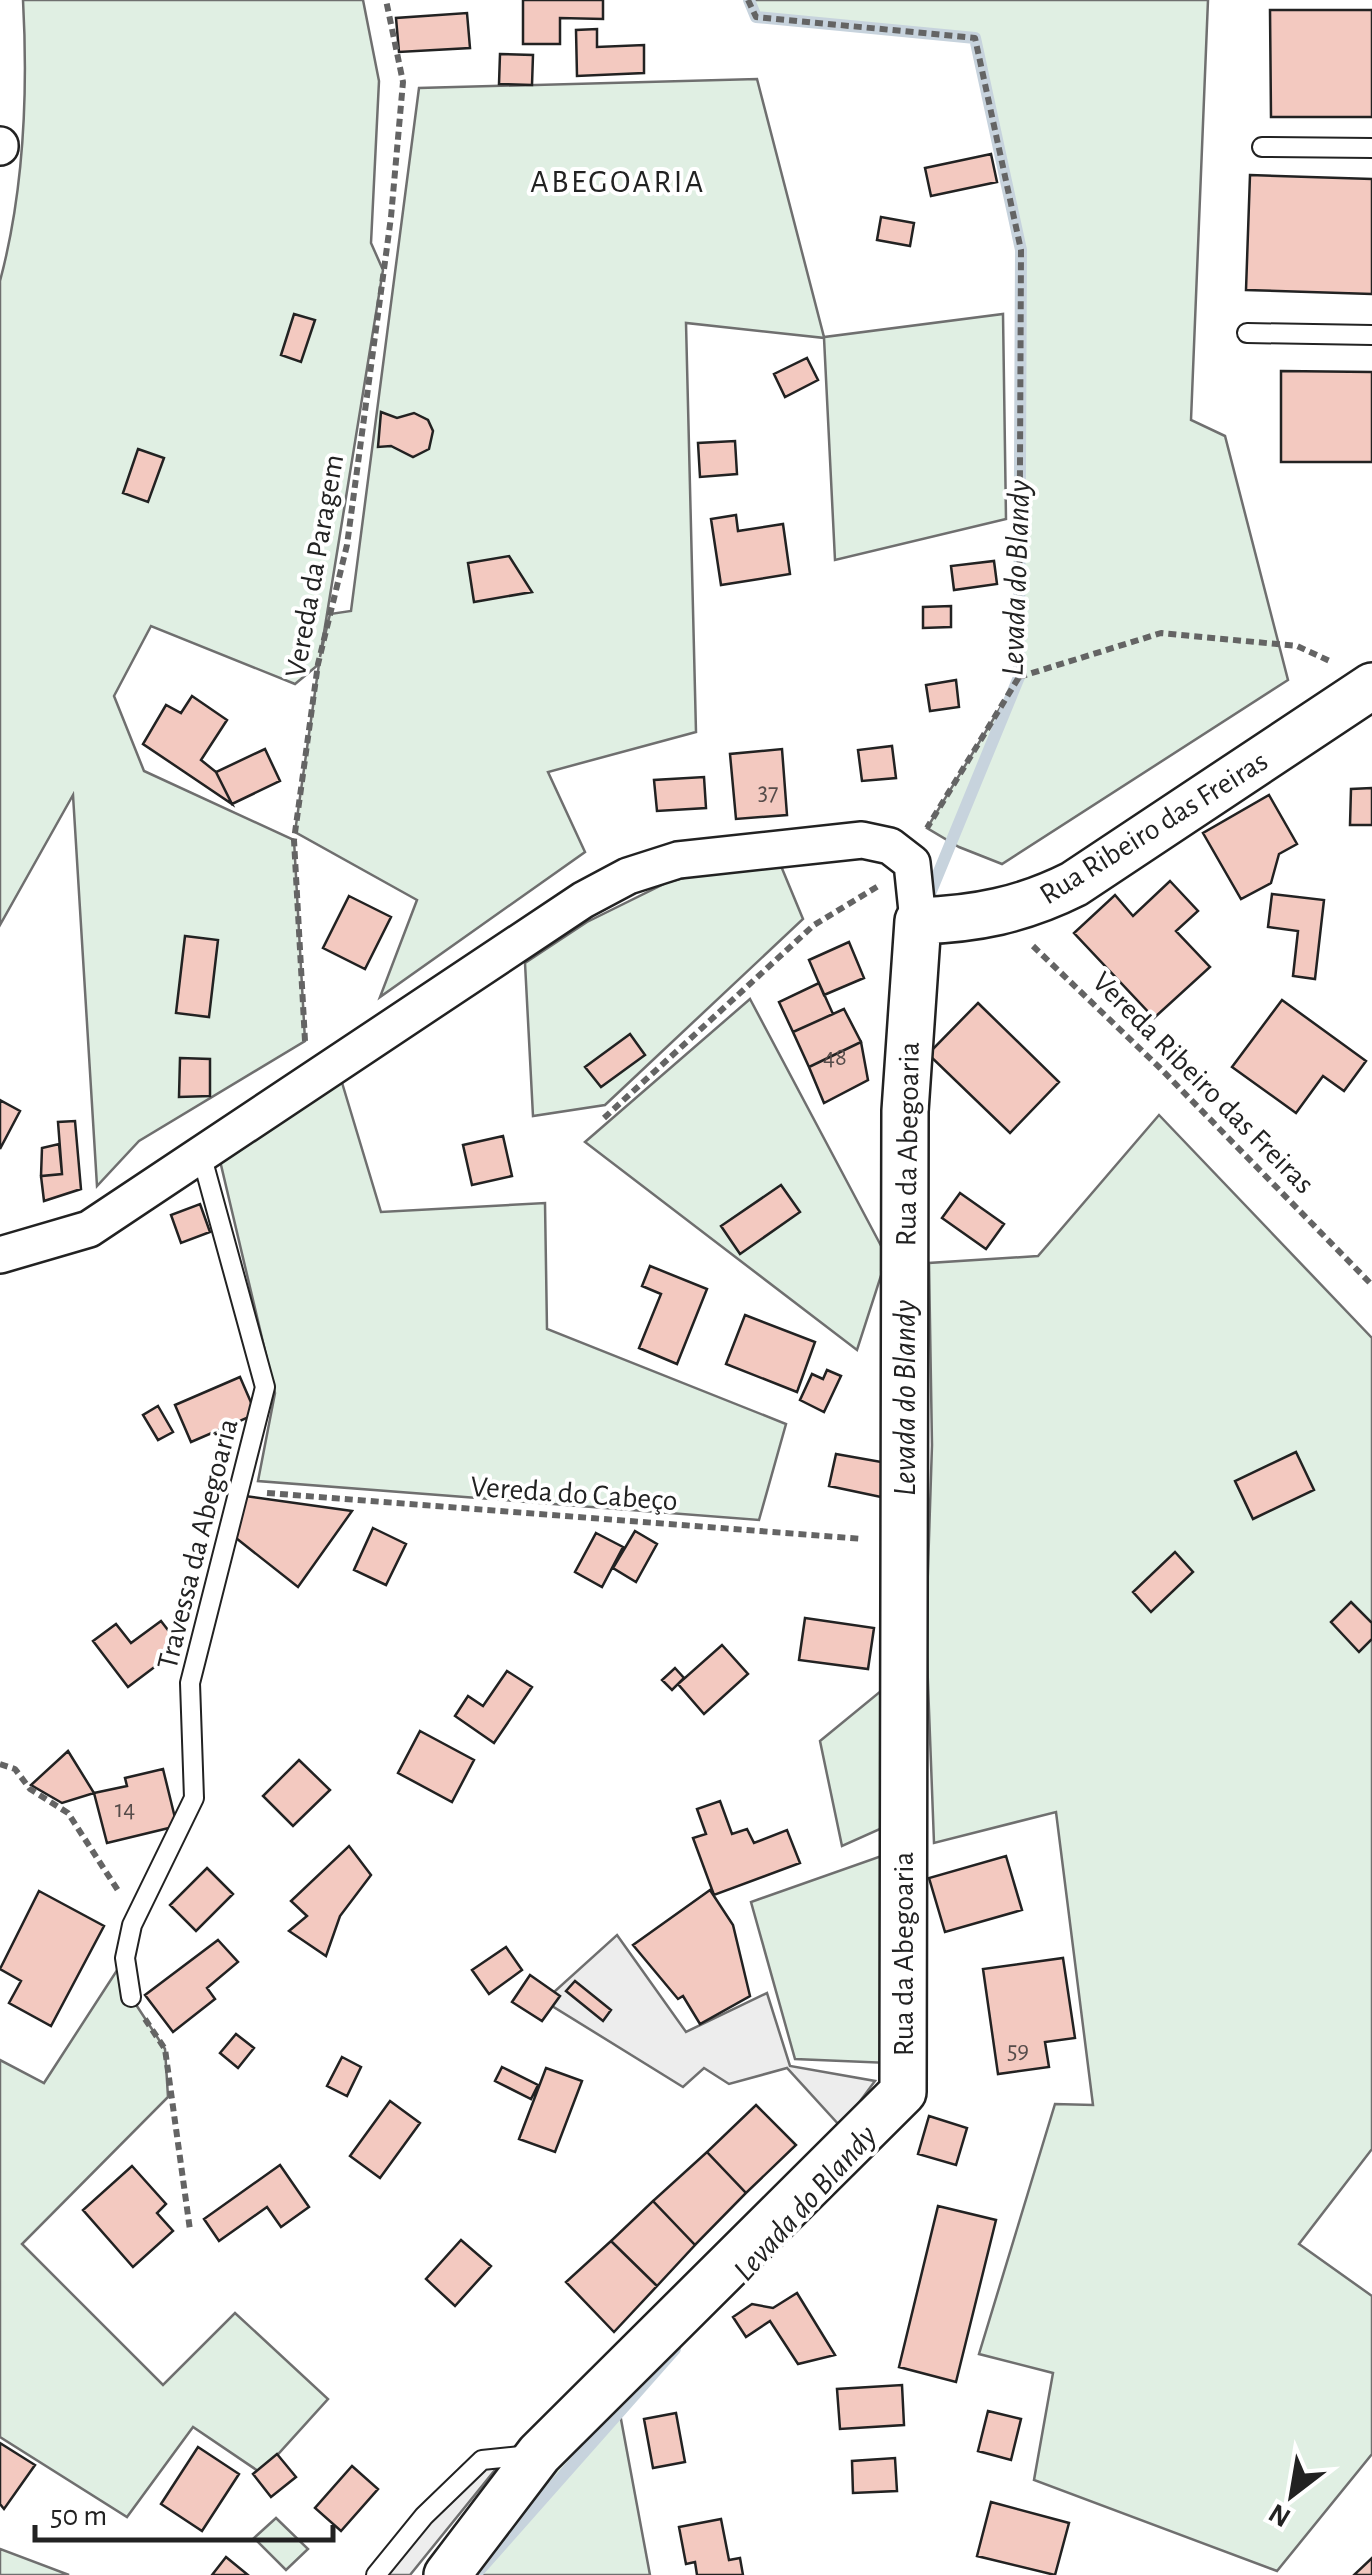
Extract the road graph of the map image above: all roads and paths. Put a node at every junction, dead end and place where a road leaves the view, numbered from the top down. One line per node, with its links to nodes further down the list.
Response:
1 (386, 0): 12 (path, Vereda da Paragem)
2 (748, 0): 7 (path)
3 (1262, 147): 4 (lane)
4 (1372, 148)
5 (1246, 333): 6 (lane)
6 (1372, 334)
7 (1019, 677): 8 (path); 9 (path)
8 (1357, 677): 10 (street, Rua Ribeiro das Freiras)
9 (912, 863): 11 (street, Rua da Abegoaria); 12 (street); 13 (path)
10 (1000, 914): 11 (street, Rua Ribeiro das Freiras); 16 (path, Vereda Ribeiro das Freiras)
11 (918, 922): 18 (street, Rua da Abegoaria)
12 (306, 1082): 14 (street)
13 (604, 1118)
14 (201, 1154): 15 (street); 17 (lane, Travessa da Abegoaria)
15 (0, 1255)
16 (1372, 1285)
17 (241, 1490): 18 (path, Vereda do Cabeço); 20 (lane, Travessa da Abegoaria)
18 (904, 1542): 23 (street, Rua da Abegoaria)
19 (0, 1764): 20 (path)
20 (132, 1925): 21 (lane, Travessa da Abegoaria)
21 (131, 1997): 22 (path)
22 (190, 2230)
23 (539, 2454): 24 (lane); 25 (street, Rua da Abegoaria)
24 (376, 2575)
25 (447, 2575)

